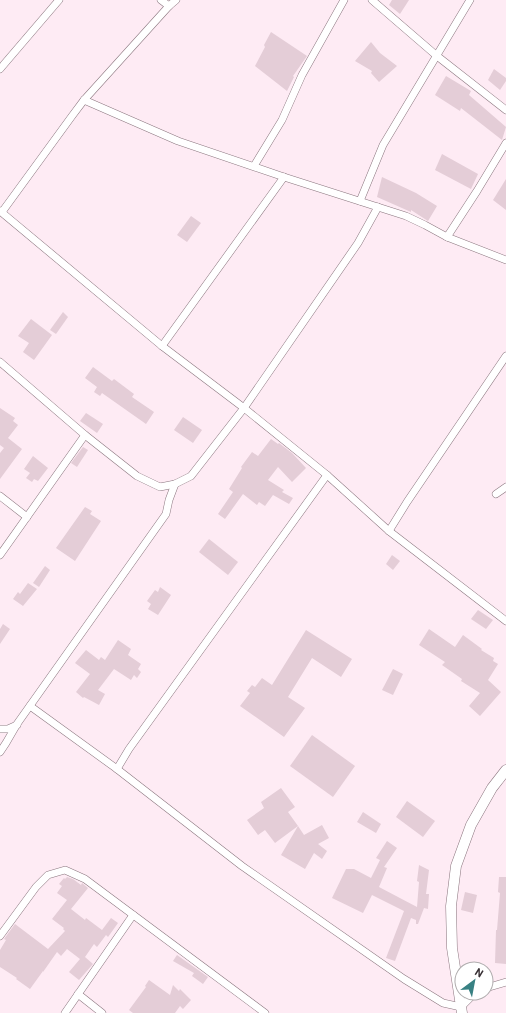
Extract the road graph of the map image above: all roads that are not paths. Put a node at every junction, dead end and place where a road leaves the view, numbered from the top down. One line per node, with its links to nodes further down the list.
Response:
1 (59, 0): 9 (street)
2 (161, 0): 7 (street)
3 (176, 0): 7 (street)
4 (344, 0): 13 (street)
5 (372, 0): 8 (street)
6 (470, 0): 8 (street)
7 (169, 6): 10 (street)
8 (436, 56): 11 (street); 15 (street)
9 (0, 70)
10 (84, 100): 13 (street); 17 (street)
11 (506, 110)
12 (506, 143): 18 (street)
13 (254, 166): 14 (street)
14 (284, 176): 15 (street); 20 (street)
15 (360, 201): 16 (street)
16 (378, 208): 18 (street); 23 (street)
17 (1, 212): 20 (street)
18 (447, 237): 19 (street)
19 (506, 260)
20 (162, 346): 23 (street)
21 (506, 356): 31 (street)
22 (0, 362): 24 (street)
23 (244, 408): 25 (street); 26 (street)
24 (85, 435): 26 (street); 30 (street)
25 (327, 475): 31 (street); 39 (street)
26 (175, 484): 35 (street)
27 (506, 487): 28 (street)
28 (496, 494)
29 (0, 496): 30 (street)
30 (27, 517): 32 (street)
31 (389, 531): 33 (street)
32 (0, 555)
33 (503, 614): 34 (street)
34 (506, 621)
35 (30, 706): 36 (street); 39 (street)
36 (17, 724): 37 (street); 38 (street)
37 (0, 729)
38 (0, 752)
39 (117, 769): 47 (street)
40 (506, 770): 47 (street)
41 (133, 915): 42 (street); 45 (street); 50 (street)
42 (0, 936)
43 (506, 982): 44 (street)
44 (494, 986)
45 (78, 994): 48 (street); 49 (street)
46 (468, 1001): 47 (street)
47 (461, 1010)
48 (65, 1013)
49 (102, 1013)
50 (265, 1013)

